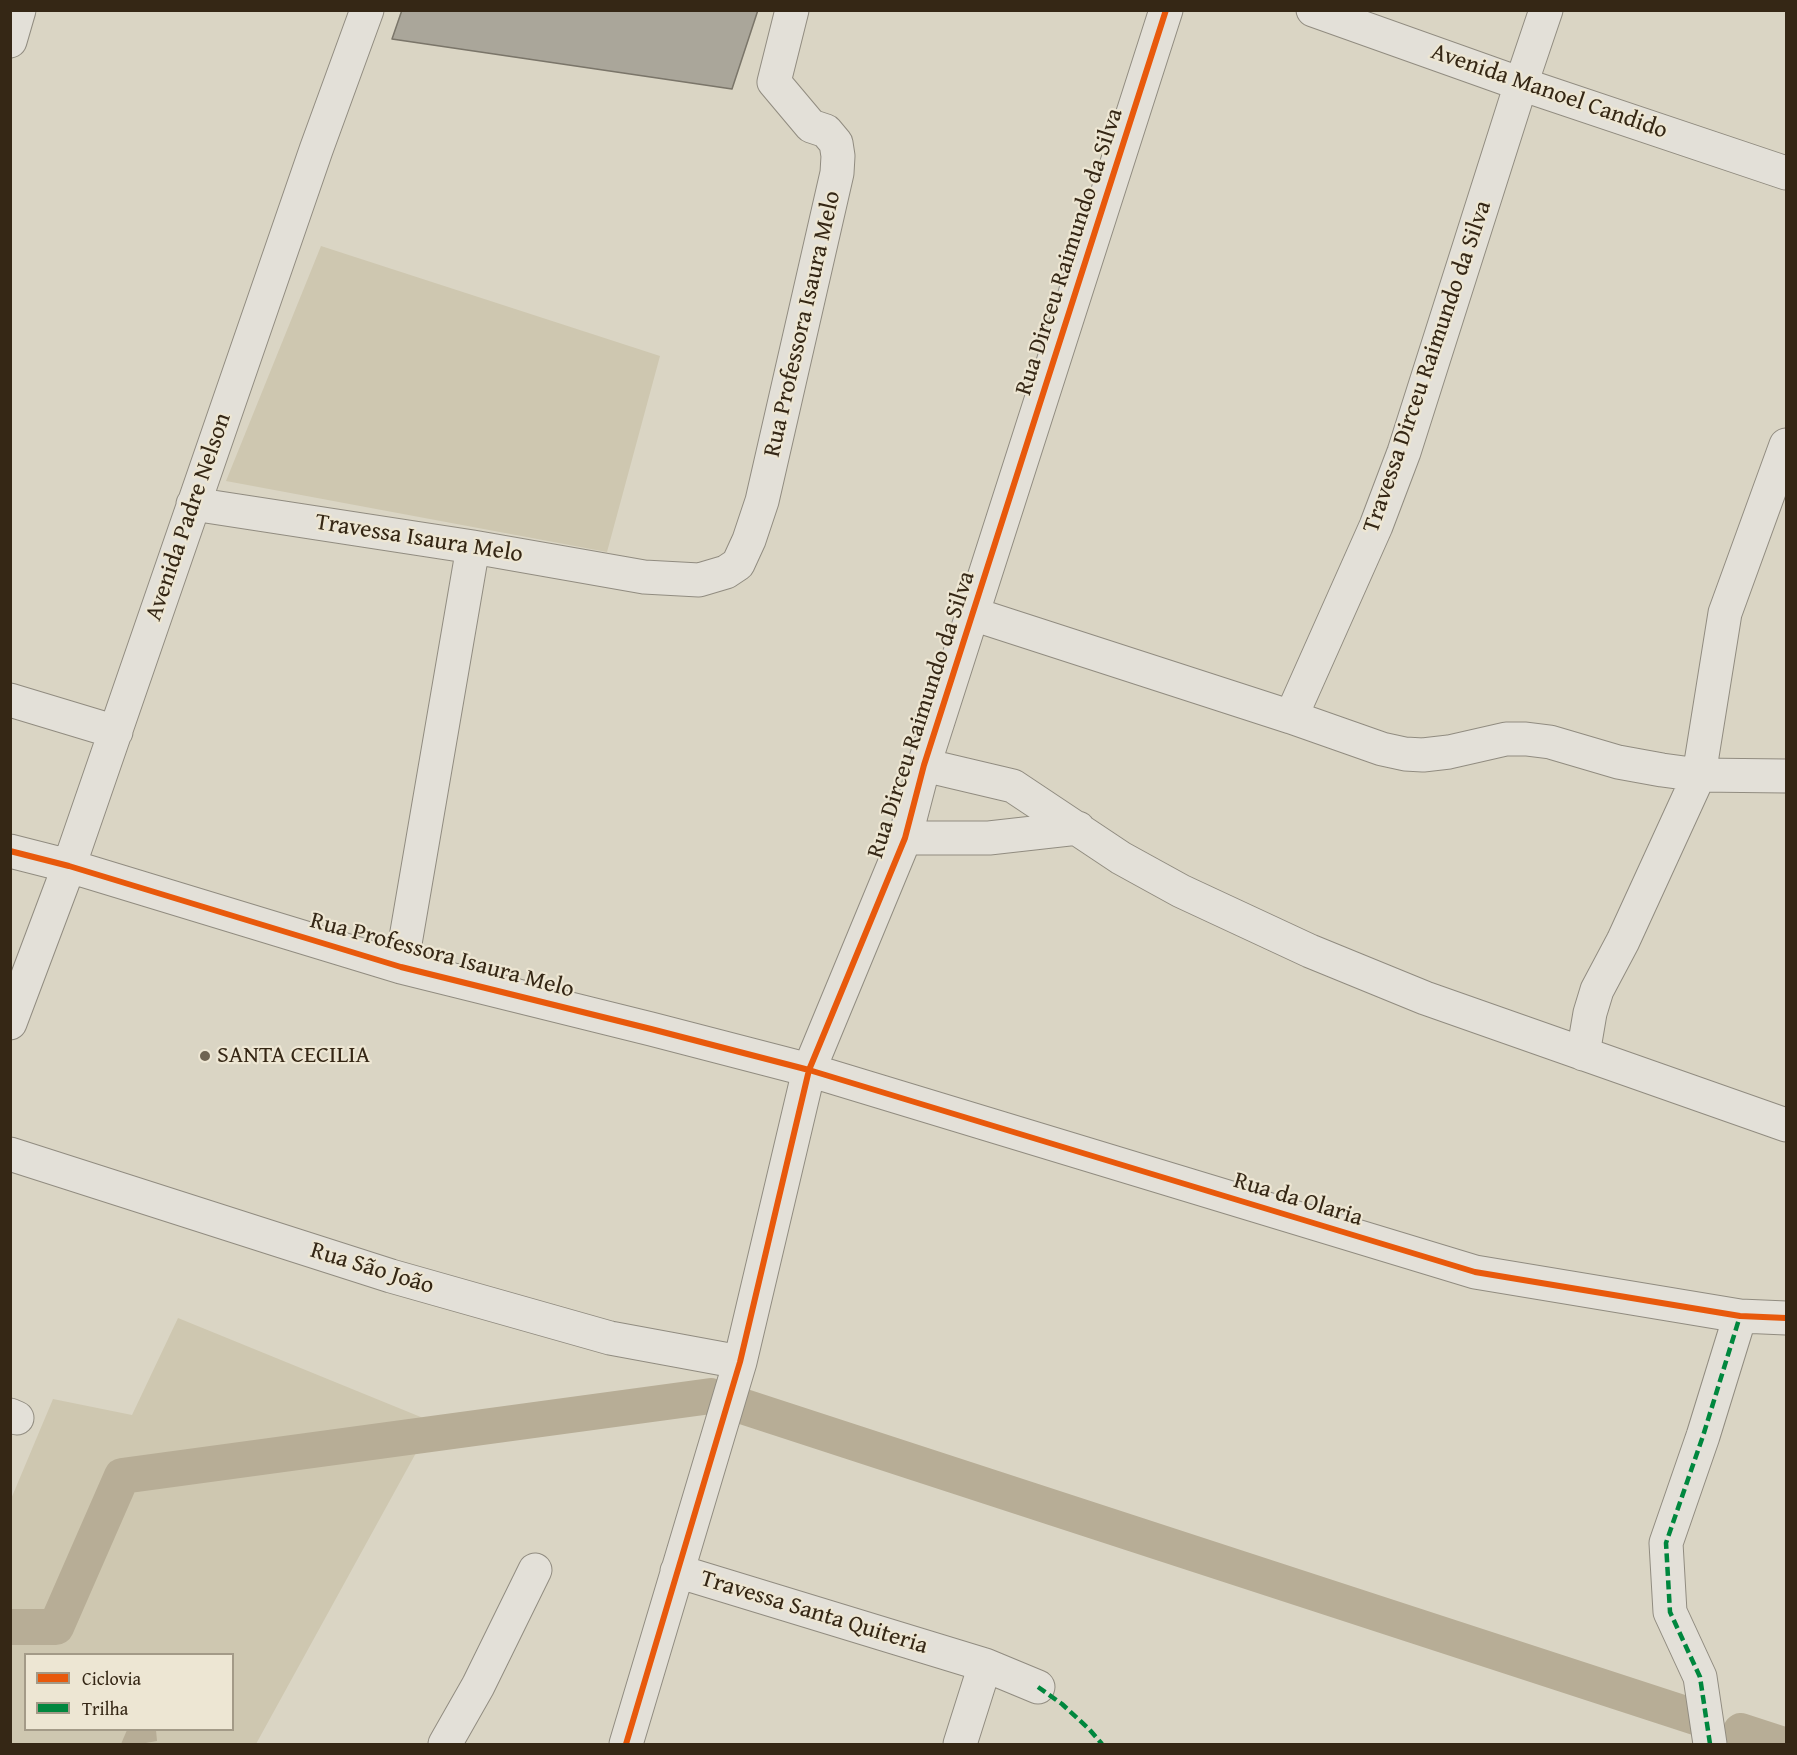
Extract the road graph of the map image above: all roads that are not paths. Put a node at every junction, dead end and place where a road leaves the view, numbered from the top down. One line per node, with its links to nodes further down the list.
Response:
1 (19, 10): 7 (street)
2 (367, 10): 11 (street, Avenida Padre Nelson)
3 (792, 10): 13 (street, Rua Professora Isaura Melo)
4 (1166, 10): 14 (street, Rua Dirceu Raimundo da Silva)
5 (1313, 10): 8 (street, Avenida Manoel Candido)
6 (1546, 10): 8 (street, Travessa Dirceu Raimundo da Silva)
7 (10, 41)
8 (1521, 84): 9 (street, Avenida Manoel Candido); 16 (street, Travessa Dirceu Raimundo da Silva)
9 (1786, 172)
10 (1786, 445): 20 (street)
11 (193, 504): 12 (street, Travessa Isaura Melo); 17 (street, Avenida Padre Nelson)
12 (473, 547): 13 (street, Travessa Isaura Melo); 25 (street)
13 (644, 577)
14 (973, 614): 16 (street); 18 (street, Rua Dirceu Raimundo da Silva)
15 (10, 700): 17 (street)
16 (1291, 717): 20 (street)
17 (116, 732): 24 (street, Avenida Padre Nelson)
18 (924, 765): 21 (street); 22 (street, Rua Dirceu Raimundo da Silva)
19 (1786, 773): 20 (street)
20 (1698, 775): 28 (street)
21 (1078, 828): 22 (street); 28 (street)
22 (905, 838): 29 (street, Rua Dirceu Raimundo da Silva)
23 (10, 851): 24 (street, Rua Professora Isaura Melo)
24 (69, 866): 25 (street, Rua Professora Isaura Melo); 26 (street, Avenida Padre Nelson)
25 (400, 968): 29 (street, Rua Professora Isaura Melo)
26 (20, 970): 27 (street, Avenida Padre Nelson)
27 (10, 1023)
28 (1583, 1054): 30 (street)
29 (809, 1070): 32 (street, Rua da Olaria); 34 (street, Rua Dirceu Raimundo da Silva)
30 (1786, 1125)
31 (10, 1154): 34 (street, Rua São João)
32 (1740, 1316): 33 (street, Rua da Olaria); 42 (street)
33 (1786, 1318)
34 (740, 1362): 36 (street, Rua Dirceu Raimundo da Silva)
35 (535, 1570): 39 (street)
36 (677, 1571): 37 (street, Travessa Santa Quiteria); 40 (street, Travessa Santa Quiteria)
37 (986, 1665): 38 (street, Travessa Santa Quiteria); 41 (street)
38 (1038, 1687)
39 (445, 1744)
40 (626, 1744)
41 (960, 1744)
42 (1710, 1744)

